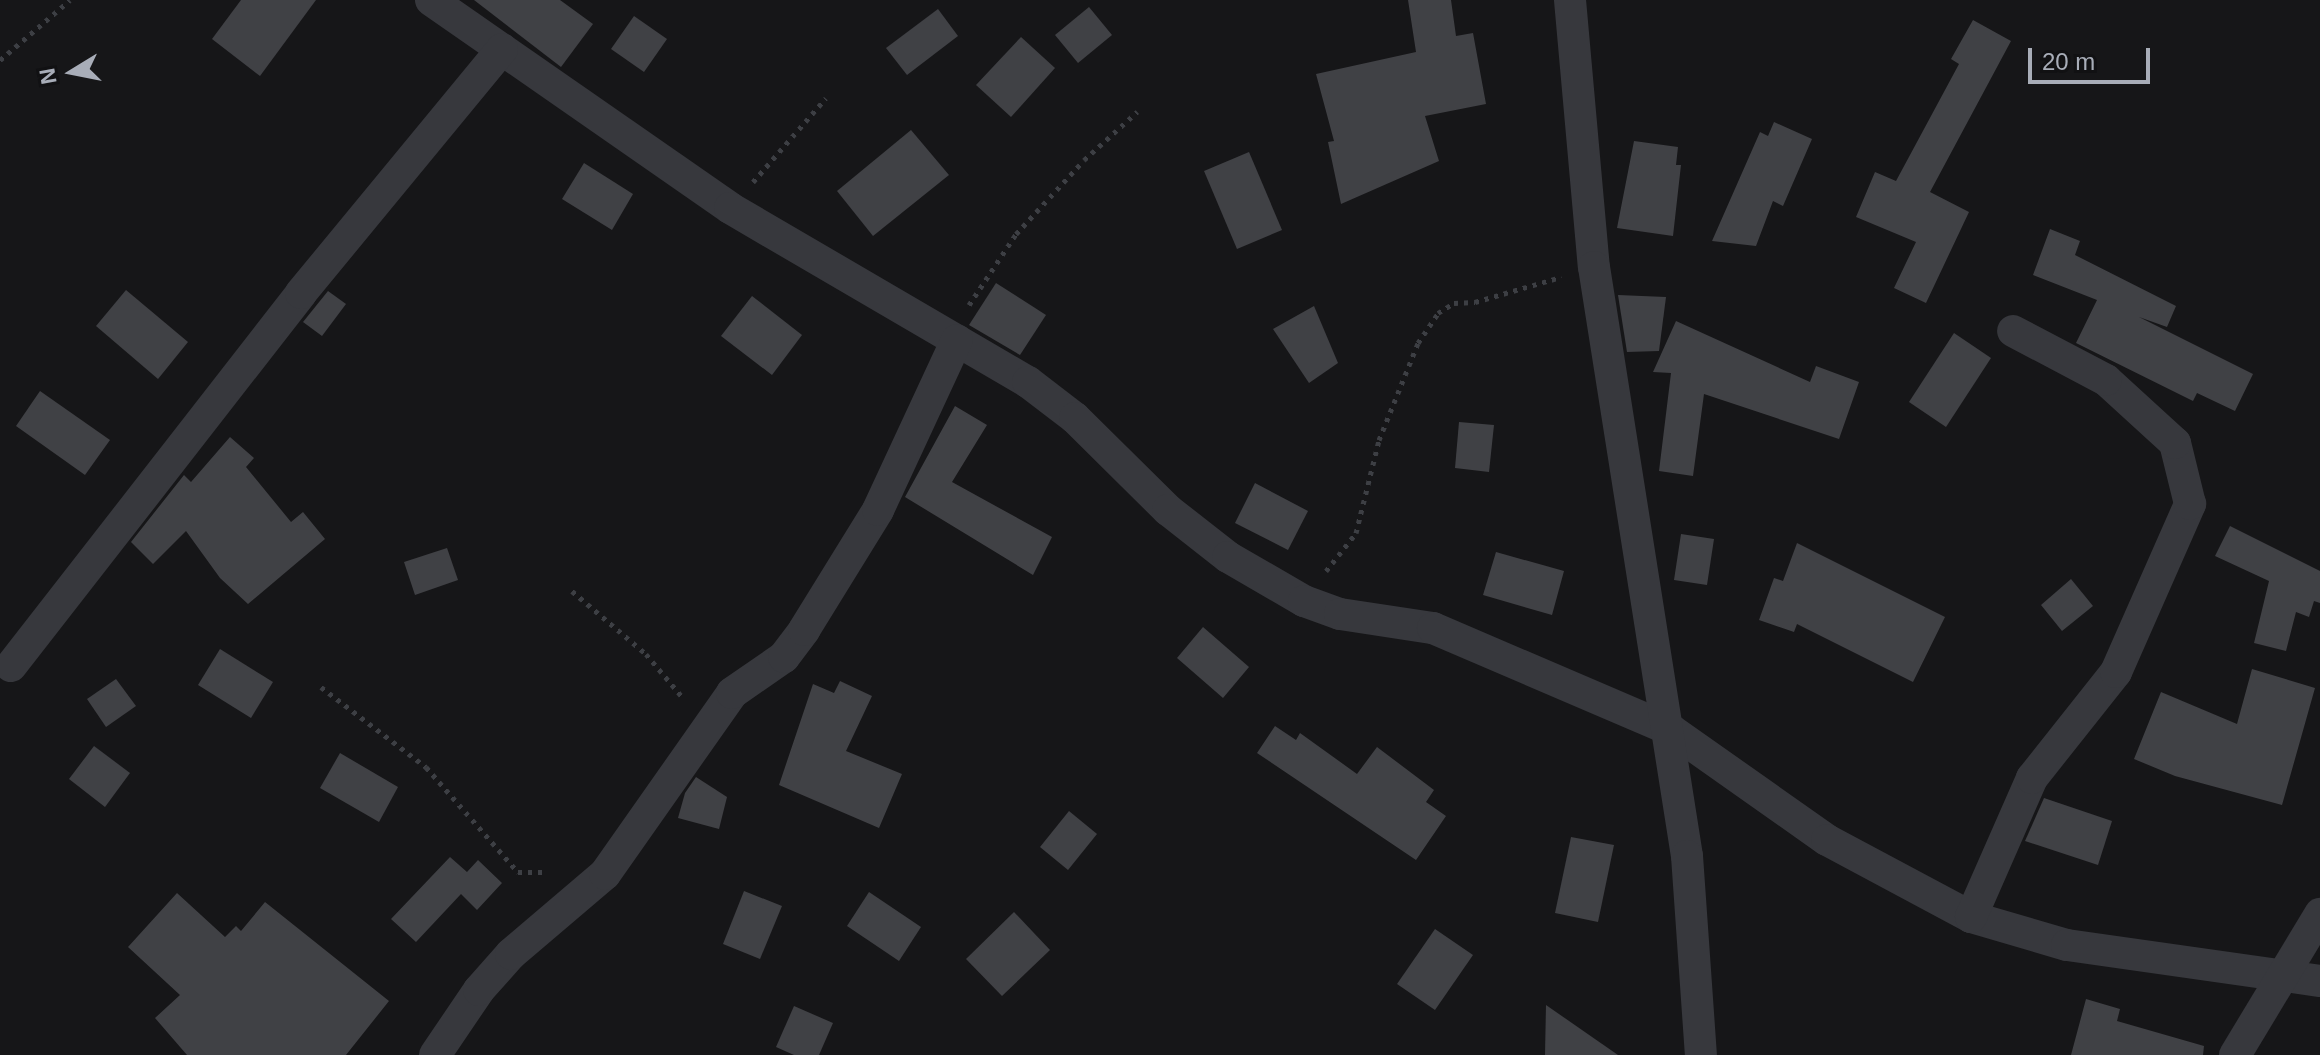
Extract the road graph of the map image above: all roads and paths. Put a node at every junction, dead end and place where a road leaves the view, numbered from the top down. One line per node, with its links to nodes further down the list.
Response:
1 (70, 0): 5 (path)
2 (431, 0): 4 (street)
3 (1570, 0): 9 (street)
4 (502, 49): 8 (street); 14 (street)
5 (0, 60)
6 (826, 98): 8 (path)
7 (1137, 112): 11 (path)
8 (730, 208): 11 (street)
9 (1594, 267): 13 (path); 17 (street)
10 (2013, 331): 20 (street)
11 (957, 340): 13 (street); 16 (street)
12 (572, 591): 16 (path)
13 (1304, 601): 17 (street)
14 (11, 666)
15 (321, 687): 18 (path)
16 (707, 728): 18 (street)
17 (1671, 730): 20 (street); 24 (street)
18 (605, 874): 23 (street)
19 (2320, 914): 21 (street)
20 (1971, 917): 21 (street)
21 (2283, 974): 22 (street); 25 (street)
22 (2320, 981)
23 (435, 1055)
24 (1701, 1055)
25 (2235, 1055)

